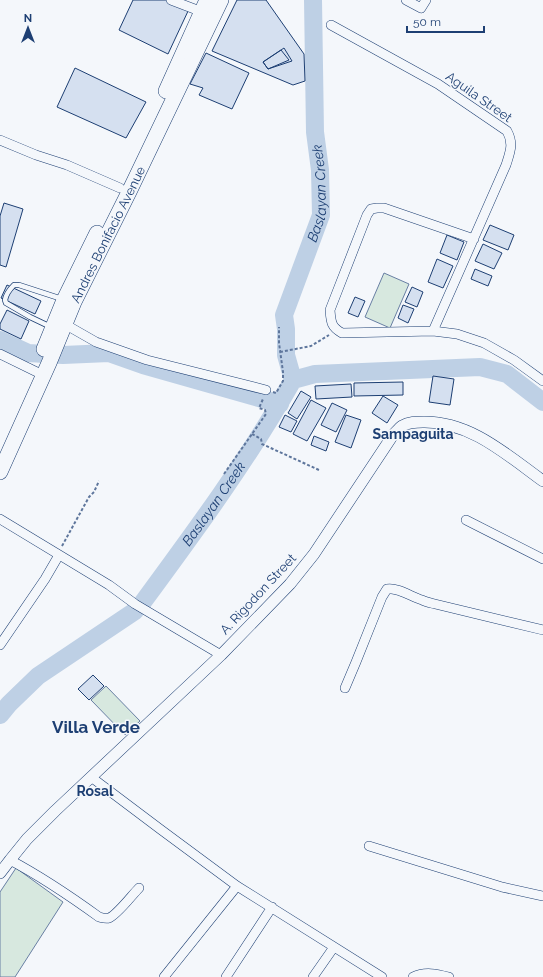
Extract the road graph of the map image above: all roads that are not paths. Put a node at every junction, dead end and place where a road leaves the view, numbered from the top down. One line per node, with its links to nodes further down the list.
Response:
1 (171, 0): 5 (street)
2 (221, 0): 5 (highway, Andres Bonifacio Avenue)
3 (406, 0): 4 (street)
4 (426, 0)
5 (208, 9): 8 (highway, Andres Bonifacio Avenue); 11 (highway, Andres Bonifacio Avenue)
6 (330, 25): 9 (street, Aguila Street)
7 (0, 140): 8 (street)
8 (120, 188): 10 (highway, Andres Bonifacio Avenue)
9 (474, 239): 12 (street, Aguila Street); 12 (street)
10 (64, 300): 11 (highway, Andres Bonifacio Avenue); 11 (lane)
11 (56, 331): 14 (highway, Andres Bonifacio Avenue); 16 (street)
12 (433, 331): 15 (street)
13 (0, 354): 14 (street)
14 (41, 368): 17 (highway, Andres Bonifacio Avenue); 18 (highway, Andres Bonifacio Avenue)
15 (543, 381)
16 (265, 393)
17 (0, 447)
18 (0, 472)
19 (543, 481): 26 (street, A. Rigodon Street)
20 (0, 519): 22 (street)
21 (466, 520): 23 (street)
22 (59, 555): 25 (street); 26 (street)
23 (543, 559)
24 (543, 630): 27 (street)
25 (0, 645)
26 (221, 654): 28 (street, A. Rigodon Street)
27 (345, 688)
28 (91, 777): 30 (street, A. Rigodon Street); 32 (street)
29 (369, 846): 34 (street)
30 (10, 860): 31 (street, A. Rigodon Street); 33 (street)
31 (0, 873)
32 (237, 886): 35 (street); 37 (street)
33 (139, 888)
34 (543, 896)
35 (272, 907): 36 (street); 38 (street)
36 (334, 947): 39 (street); 40 (street)
37 (164, 977)
38 (226, 977)
39 (313, 977)
40 (382, 977)
41 (413, 977): 42 (street)
42 (449, 977)

